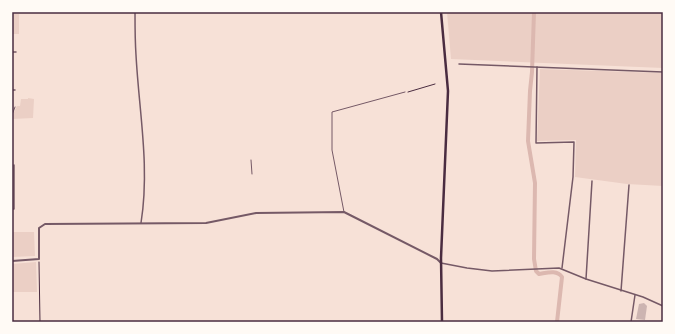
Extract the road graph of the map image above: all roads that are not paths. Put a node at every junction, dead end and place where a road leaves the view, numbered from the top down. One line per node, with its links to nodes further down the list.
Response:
1 (135, 12): 20 (street)
2 (441, 12): 22 (main road)
3 (12, 52): 4 (street)
4 (16, 52)
5 (458, 64): 6 (street)
6 (536, 67): 7 (street); 23 (street)
7 (663, 72)
8 (12, 90): 9 (street)
9 (15, 90)
10 (405, 92): 19 (street)
11 (15, 107): 12 (street)
12 (12, 115)
13 (251, 160): 15 (street)
14 (14, 165): 18 (street)
15 (252, 174)
16 (592, 181): 24 (street)
17 (629, 185): 25 (street)
18 (12, 209)
19 (344, 212): 20 (street); 22 (street)
20 (141, 223): 21 (street)
21 (12, 261)
22 (441, 263): 23 (street); 30 (main road)
23 (562, 268): 24 (street)
24 (586, 279): 25 (street)
25 (621, 291): 26 (street)
26 (635, 295): 27 (street); 31 (street)
27 (663, 306)
28 (12, 320): 29 (street)
29 (14, 322)
30 (442, 322)
31 (631, 322)

